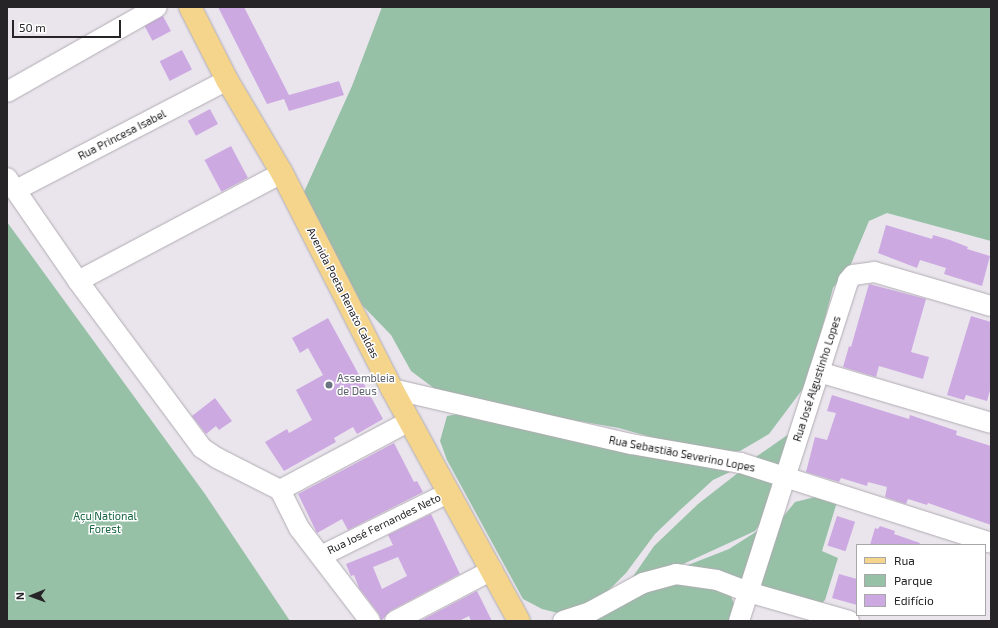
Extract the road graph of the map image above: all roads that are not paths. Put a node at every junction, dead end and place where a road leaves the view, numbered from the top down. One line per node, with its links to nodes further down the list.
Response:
1 (157, 7): 4 (street)
2 (190, 7): 3 (main road, Avenida Poeta Renato Caldas)
3 (227, 80): 5 (main road, Avenida Poeta Renato Caldas); 6 (street, Rua Princesa Isabel)
4 (7, 92)
5 (282, 173): 7 (street); 10 (main road, Avenida Poeta Renato Caldas)
6 (11, 184): 7 (street)
7 (78, 281): 14 (street)
8 (991, 306): 9 (street, Rua José Algustinho Lopes)
9 (819, 372): 12 (street); 13 (street, Rua José Algustinho Lopes)
10 (392, 389): 11 (main road, Avenida Poeta Renato Caldas); 13 (street, Rua Sebastião Severino Lopes)
11 (410, 422): 14 (street); 15 (main road, Avenida Poeta Renato Caldas)
12 (991, 423)
13 (786, 477): 16 (street, Rua Sebastião Severino Lopes); 19 (street, Rua José Algustinho Lopes)
14 (280, 490): 17 (street)
15 (448, 493): 17 (street, Rua José Fernandes Neto); 18 (main road, Avenida Poeta Renato Caldas)
16 (991, 543)
17 (321, 556): 20 (street)
18 (492, 570): 21 (street); 22 (main road, Avenida Poeta Renato Caldas)
19 (748, 592): 23 (street); 24 (street, Rua José Algustinho Lopes); 25 (street)
20 (370, 621)
21 (395, 621)
22 (519, 621)
23 (563, 621)
24 (739, 621)
25 (849, 621)

